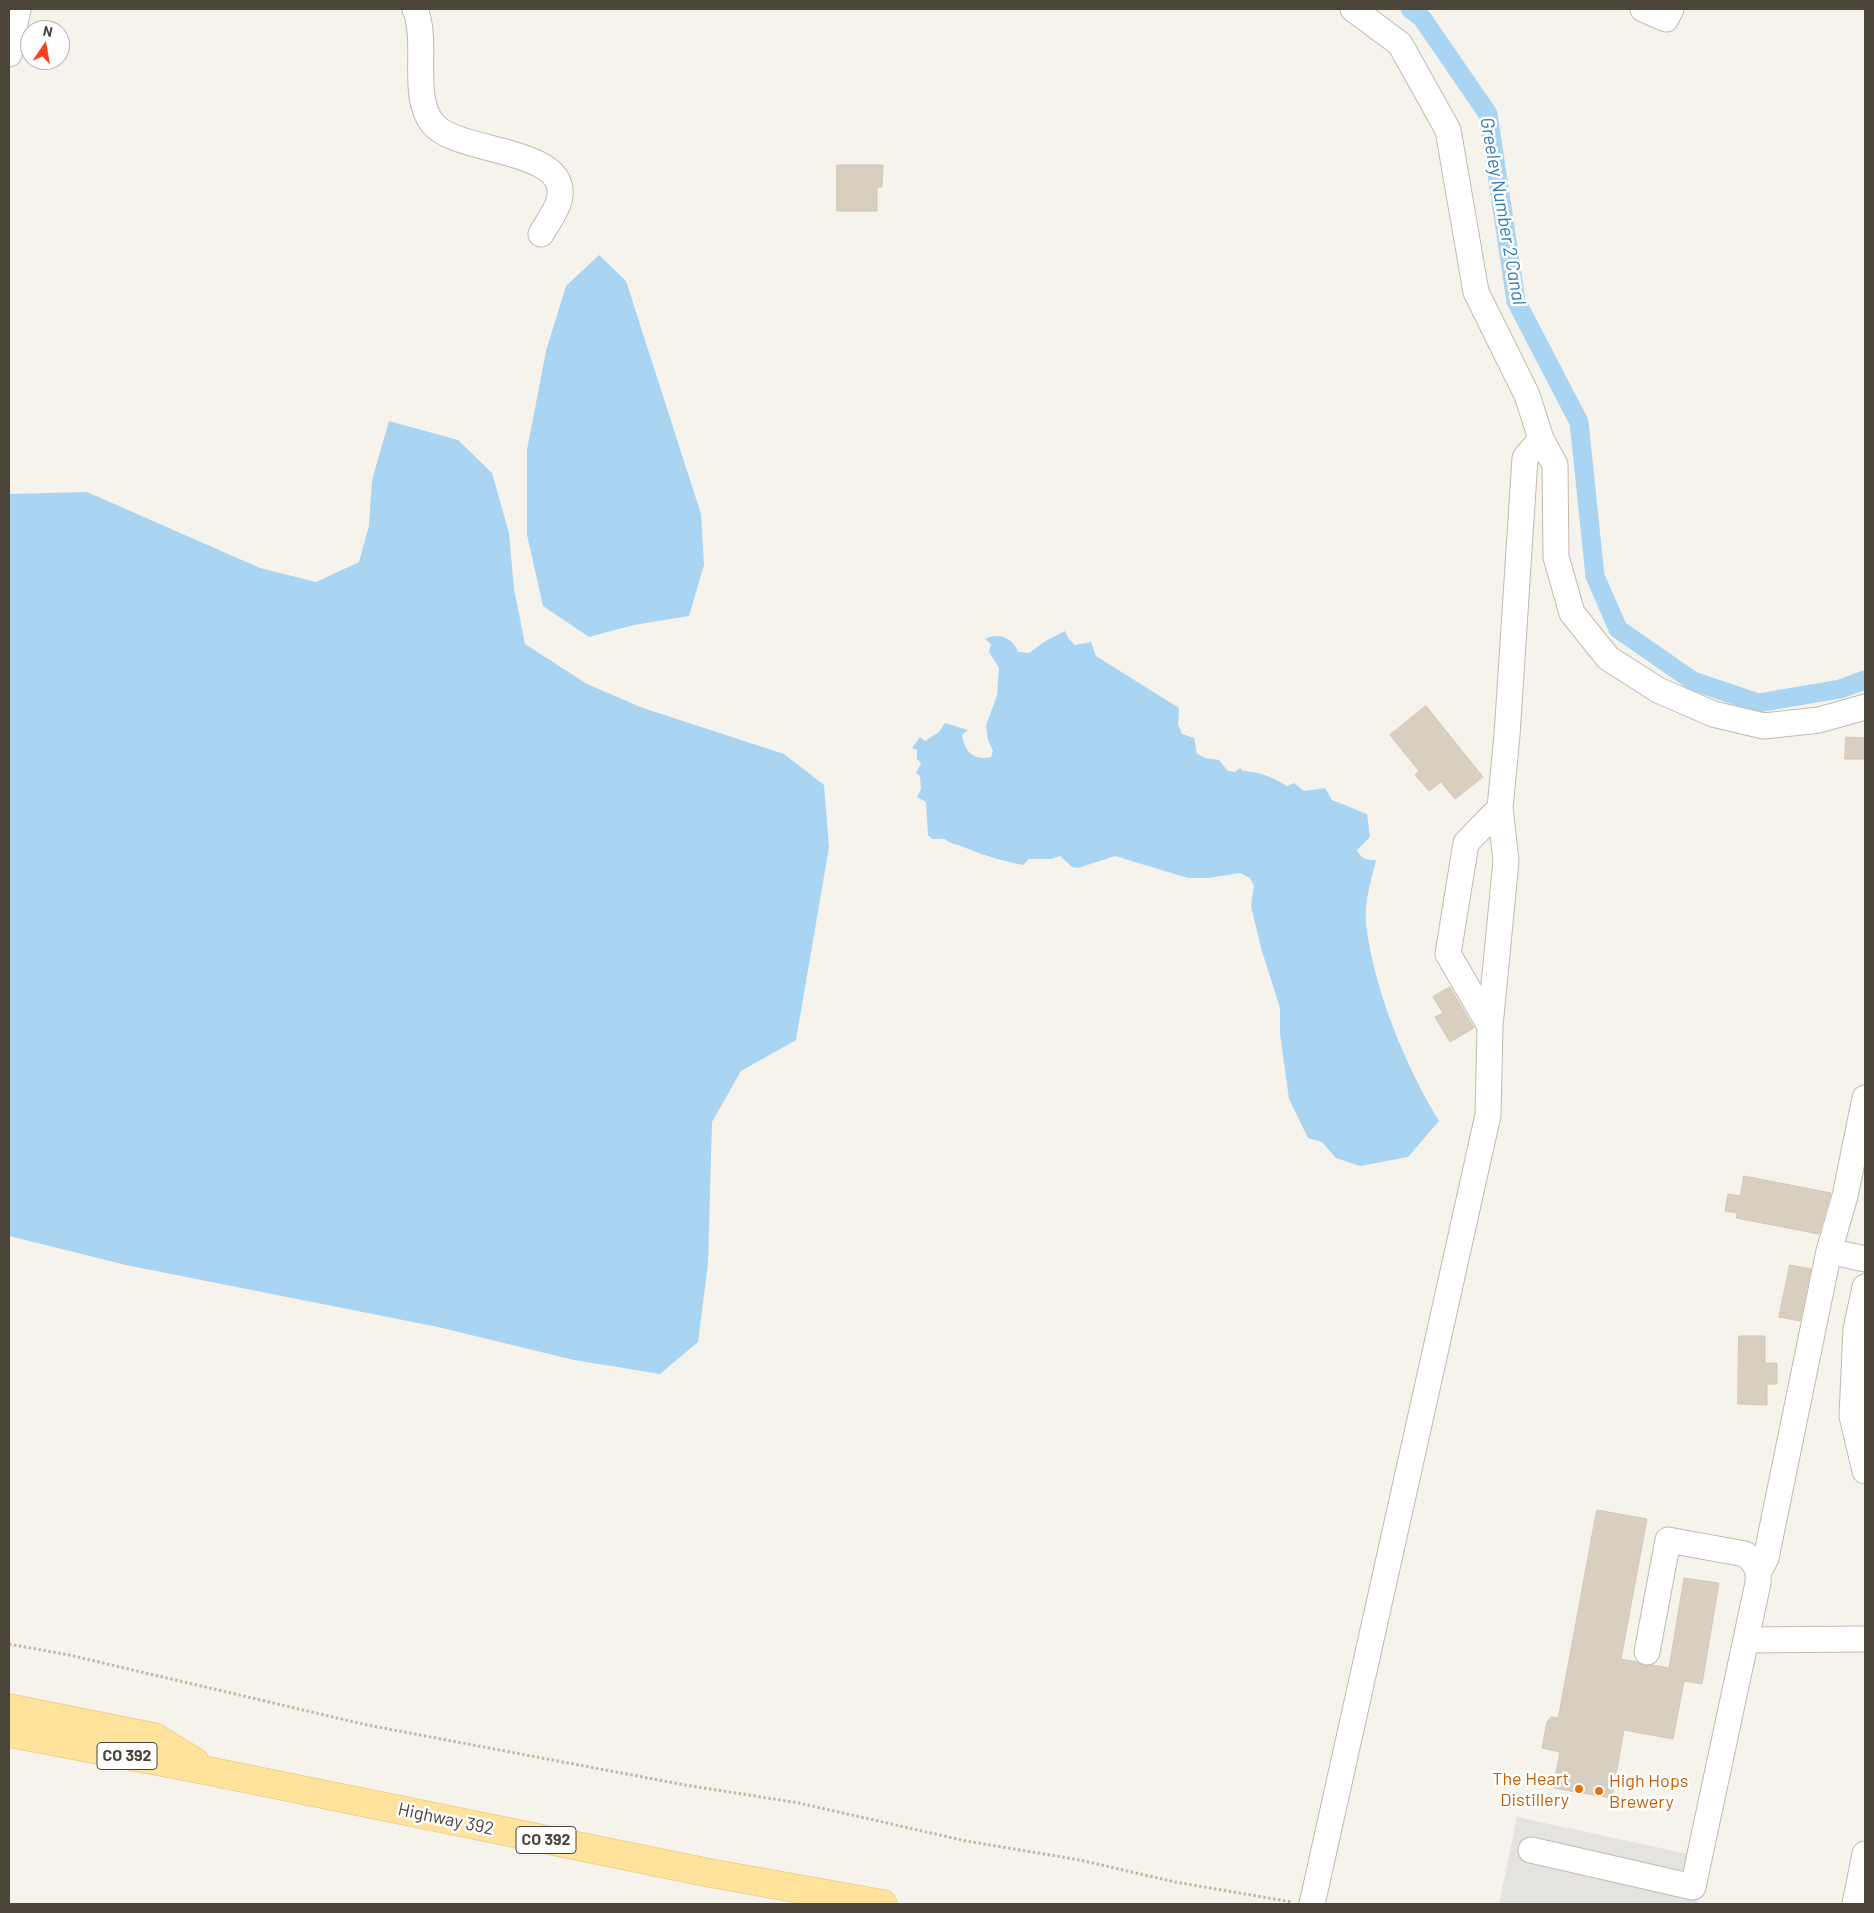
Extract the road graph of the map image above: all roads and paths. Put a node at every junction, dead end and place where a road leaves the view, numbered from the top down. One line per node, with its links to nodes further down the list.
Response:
1 (18, 9): 6 (street)
2 (415, 9): 7 (street)
3 (1353, 9): 8 (street)
4 (1643, 9): 5 (street)
5 (1671, 9)
6 (9, 54)
7 (541, 234)
8 (1541, 439): 9 (street); 10 (street)
9 (1865, 707)
10 (1500, 808): 11 (street); 11 (street)
11 (1490, 1026): 31 (street)
12 (1865, 1098): 13 (street)
13 (1829, 1251): 14 (street); 17 (street)
14 (1865, 1259)
15 (1865, 1287): 16 (street)
16 (1865, 1471)
17 (1759, 1571): 19 (street); 21 (street)
18 (1865, 1639): 19 (street)
19 (1747, 1640): 27 (street)
20 (9, 1644): 30 (path)
21 (1647, 1652)
22 (9, 1708): 26 (main road)
23 (9, 1734): 24 (main road, Highway 392 / CO 392)
24 (46, 1742): 25 (main road); 26 (main road, Highway 392 / CO 392)
25 (9, 1743)
26 (209, 1771): 29 (main road, Highway 392 / CO 392)
27 (1531, 1850)
28 (1865, 1854): 32 (street)
29 (883, 1904)
30 (1300, 1904)
31 (1312, 1904)
32 (1855, 1904)

